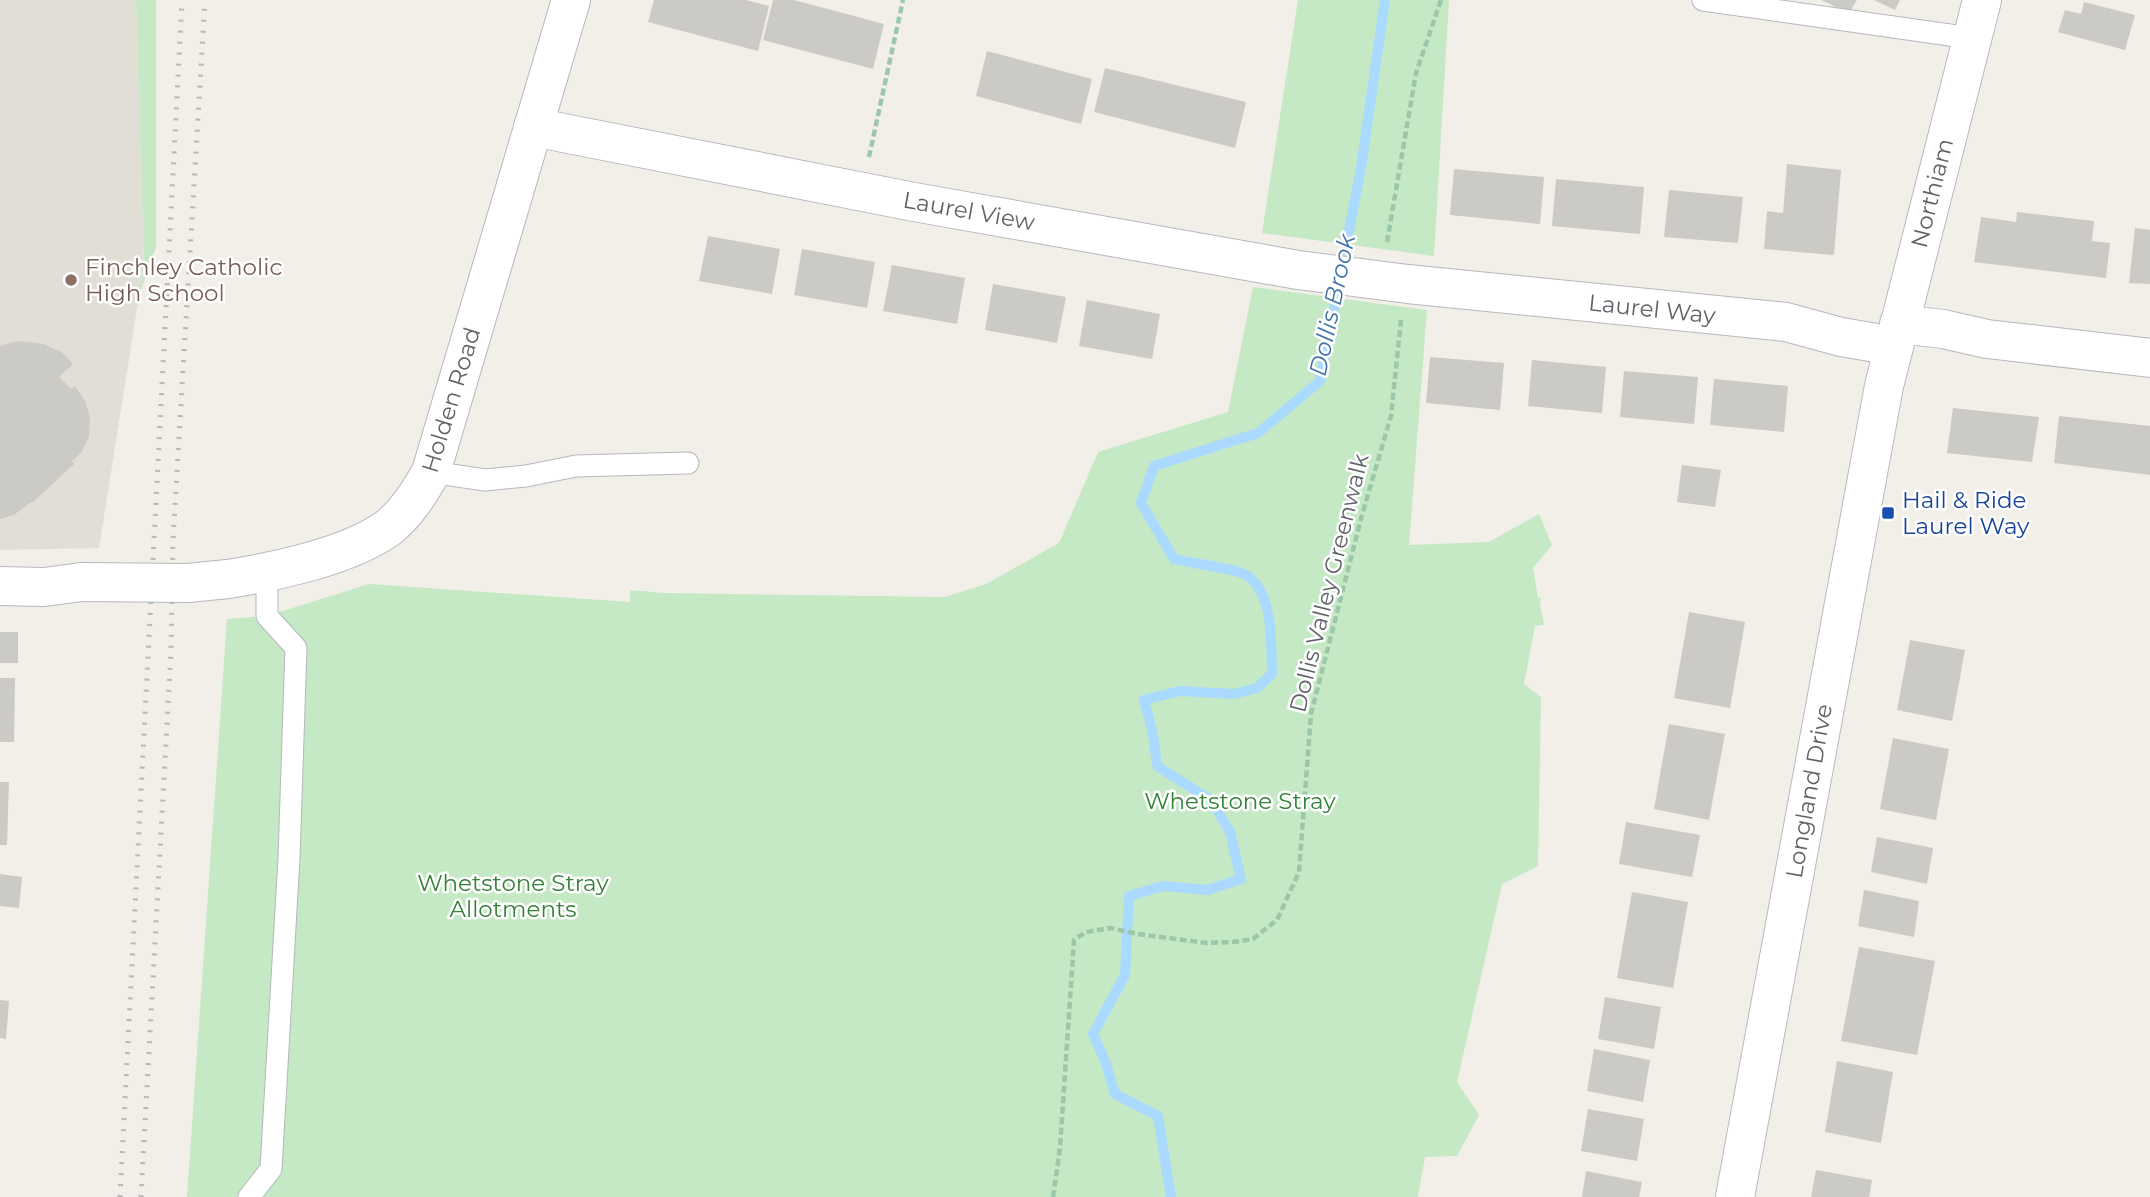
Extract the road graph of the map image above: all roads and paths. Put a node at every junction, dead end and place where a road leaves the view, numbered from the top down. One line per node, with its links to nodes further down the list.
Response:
1 (571, 0): 7 (street, Holden Road)
2 (903, 0): 8 (path)
3 (1441, 0): 9 (path, Dollis Valley Greenwalk)
4 (1703, 0): 6 (lane)
5 (1982, 0): 6 (street, Northiam)
6 (1972, 38): 10 (street, Northiam)
7 (533, 128): 8 (street, Laurel View); 14 (street, Holden Road)
8 (862, 192): 9 (street, Laurel View)
9 (1381, 281): 10 (street, Laurel Way); 18 (path, Dollis Valley Greenwalk)
10 (1897, 335): 11 (street, Laurel Way); 12 (street, Northiam)
11 (2150, 358)
12 (1884, 386): 19 (street, Longland Drive)
13 (688, 463): 14 (lane)
14 (431, 472): 15 (street, Holden Road)
15 (267, 573): 16 (street, Holden Road, bridge); 17 (lane)
16 (0, 586)
17 (249, 1197)
18 (1053, 1197)
19 (1735, 1197)

